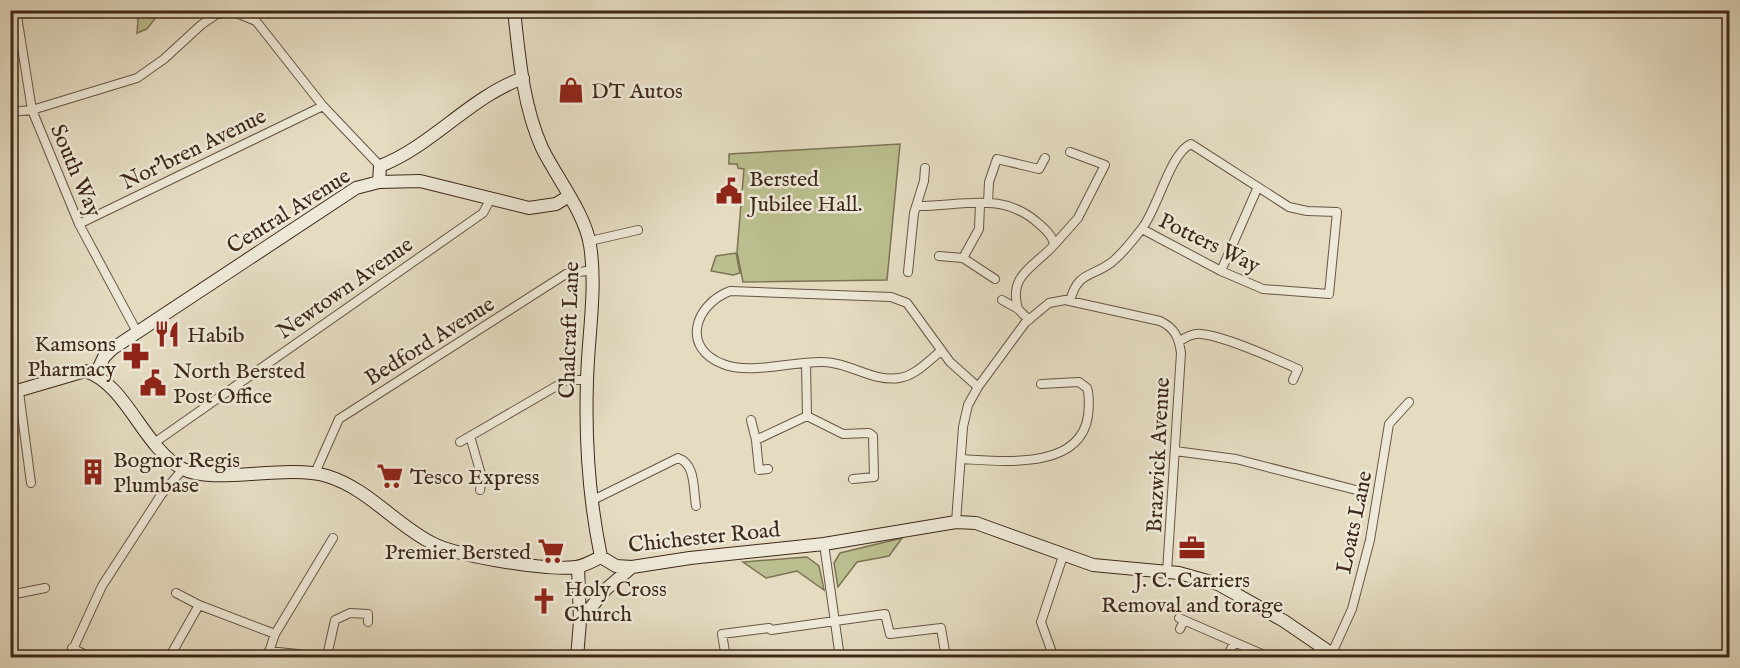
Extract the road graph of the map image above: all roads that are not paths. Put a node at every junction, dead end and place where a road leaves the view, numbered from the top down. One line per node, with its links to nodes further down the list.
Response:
1 (16, 10): 5 (street, South Way)
2 (514, 10): 3 (street, Chalcraft Lane)
3 (523, 78): 10 (street); 14 (street, Chalcraft Lane)
4 (323, 106): 5 (street); 9 (street); 18 (street, Nor'bren Avenue)
5 (32, 110): 6 (street); 18 (street, South Way)
6 (10, 112)
7 (1070, 152): 22 (street)
8 (1045, 158): 16 (street)
9 (380, 166): 10 (street); 12 (street)
10 (398, 166): 12 (street, Central Avenue); 15 (street, Central Avenue)
11 (925, 168): 17 (street)
12 (379, 182): 33 (street, Central Avenue)
13 (1257, 189): 19 (street); 26 (street); 26 (street, Potters Way)
14 (568, 196): 15 (street, Central Avenue); 21 (street, Chalcraft Lane)
15 (491, 198): 49 (street, Newtown Avenue)
16 (984, 203): 17 (street); 22 (street); 24 (street)
17 (918, 206): 27 (street)
18 (79, 224): 33 (street, South Way)
19 (1142, 229): 26 (street, Potters Way); 30 (street)
20 (638, 230): 21 (street)
21 (590, 241): 25 (street, Chalcraft Lane)
22 (1054, 245): 31 (street)
23 (939, 256): 24 (street)
24 (963, 258): 28 (street)
25 (592, 270): 38 (street, Chalcraft Lane); 54 (street, Bedford Avenue)
26 (1221, 271)
27 (908, 272)
28 (995, 279)
29 (1002, 300): 31 (street)
30 (1070, 301): 32 (street); 34 (street)
31 (1018, 309): 32 (street)
32 (1029, 320): 41 (street)
33 (138, 332): 37 (street, Central Avenue)
34 (1180, 341): 39 (street); 50 (street, Brazwick Avenue)
35 (941, 351): 36 (street); 36 (street); 41 (street)
36 (806, 363): 44 (street)
37 (96, 374): 42 (street); 49 (street)
38 (586, 380): 46 (street); 59 (street, Chalcraft Lane)
39 (1293, 380)
40 (1041, 384): 51 (street)
41 (978, 387): 51 (street)
42 (15, 392): 56 (street)
43 (1409, 402): 81 (street, Loats Lane)
44 (807, 416): 47 (street); 55 (street)
45 (751, 420): 47 (street)
46 (470, 436): 48 (street); 57 (street)
47 (756, 440): 53 (street)
48 (460, 442)
49 (154, 443): 52 (street)
50 (1175, 451): 58 (street); 68 (street, Brazwick Avenue)
51 (961, 459): 61 (street)
52 (183, 469): 54 (street, Chichester Road); 79 (street)
53 (768, 469)
54 (315, 473): 66 (street, Chichester Road)
55 (853, 479)
56 (30, 483)
57 (480, 490)
58 (1356, 490)
59 (591, 501): 60 (street); 64 (street, Chalcraft Lane)
60 (696, 506)
61 (956, 522): 63 (street, Chichester Road); 65 (street, Chichester Road)
62 (333, 538): 77 (street)
63 (824, 544): 67 (street, Chichester Road); 74 (street)
64 (601, 556): 66 (street, Chichester Road); 67 (street, Chichester Road)
65 (1063, 556): 68 (street, Chichester Road); 90 (street)
66 (578, 567): 73 (street)
67 (632, 567): 73 (street)
68 (1167, 572): 81 (street, Chichester Road)
69 (45, 588): 71 (street)
70 (176, 593): 72 (street)
71 (10, 595)
72 (199, 605): 77 (street); 84 (street)
73 (580, 621): 86 (street)
74 (835, 621): 87 (street); 88 (street); 89 (street)
75 (368, 622): 85 (street)
76 (1180, 629): 78 (street)
77 (275, 634): 80 (street)
78 (1234, 642): 91 (street); 92 (street)
79 (72, 648): 82 (street); 83 (street)
80 (268, 654): 85 (street)
81 (1335, 655)
82 (69, 657)
83 (92, 657)
84 (169, 657)
85 (330, 657)
86 (577, 657)
87 (726, 657)
88 (840, 657)
89 (946, 657)
90 (1054, 657)
91 (1227, 657)
92 (1271, 657)

